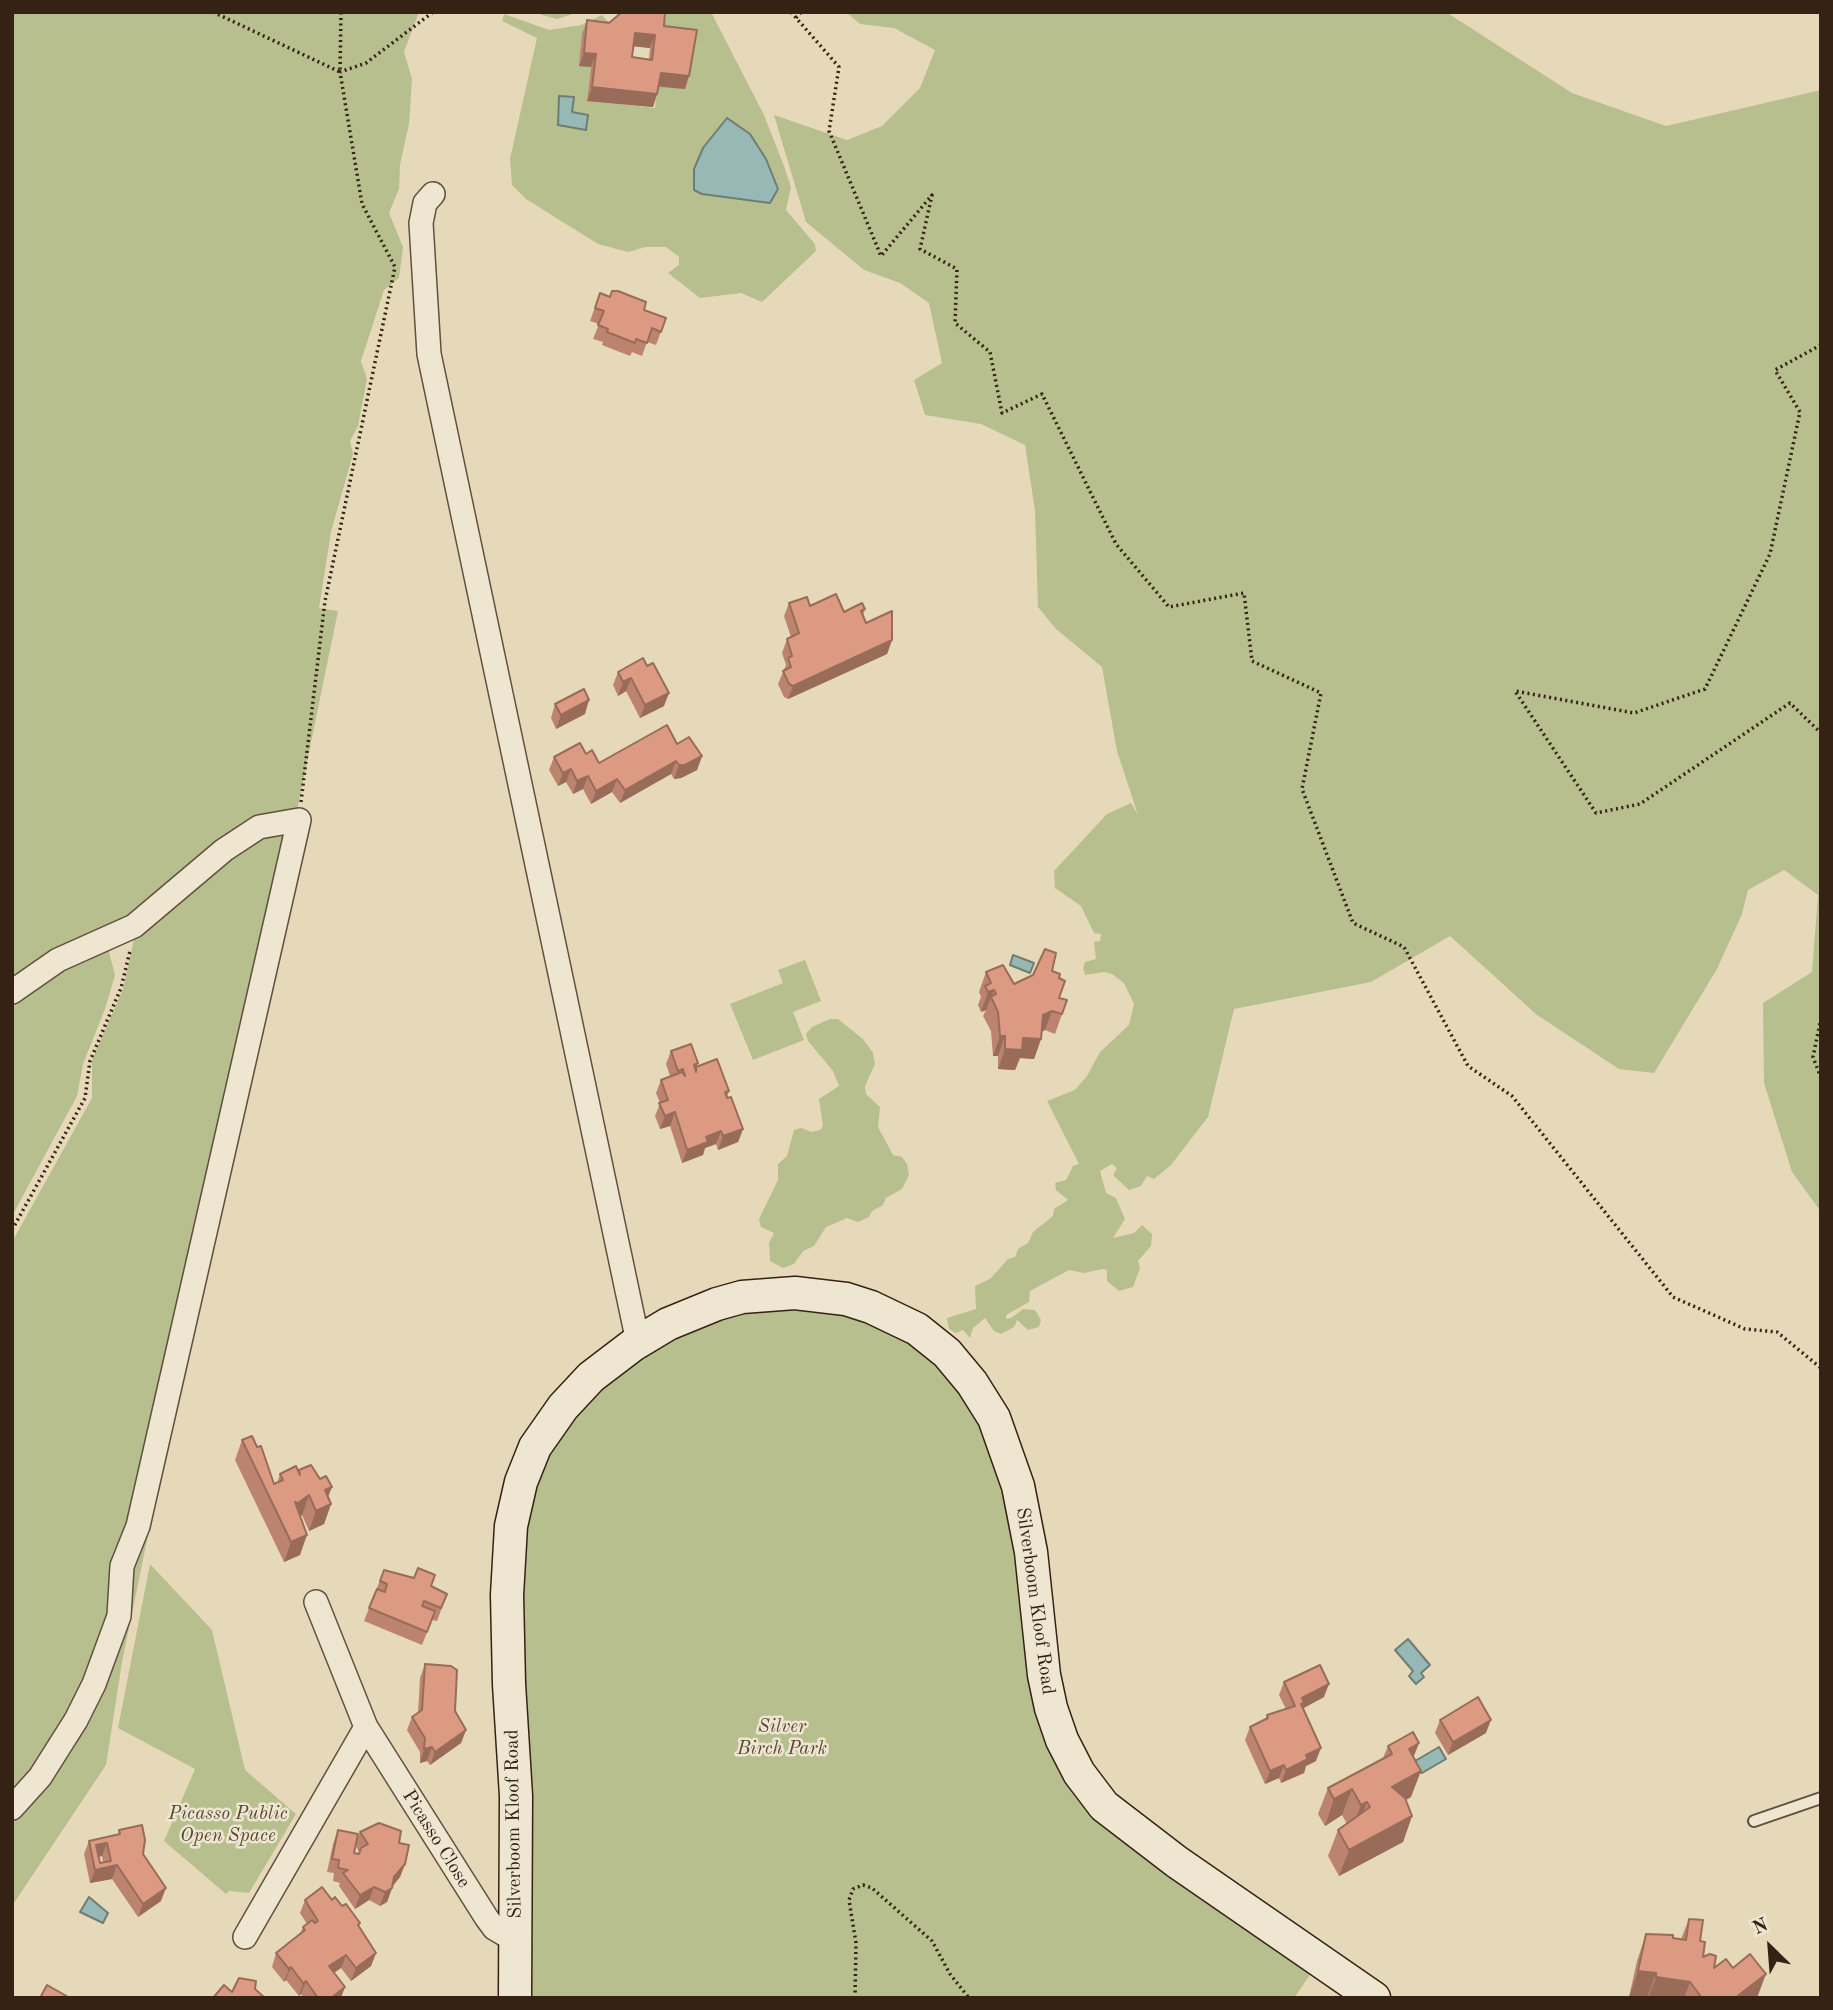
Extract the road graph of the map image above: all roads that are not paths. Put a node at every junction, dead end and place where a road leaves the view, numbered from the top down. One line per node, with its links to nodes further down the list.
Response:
1 (433, 194): 3 (street)
2 (12, 992): 7 (street)
3 (638, 1342): 10 (street, Silverboom Kloof Road); 12 (street, Silverboom Kloof Road)
4 (316, 1601): 5 (street, Picasso Close)
5 (366, 1727): 9 (street); 10 (street, Picasso Close)
6 (1821, 1798): 8 (lane)
7 (12, 1808)
8 (1754, 1821)
9 (245, 1937)
10 (516, 1941): 11 (street, Silverboom Kloof Road)
11 (515, 1998)
12 (1374, 1998)

